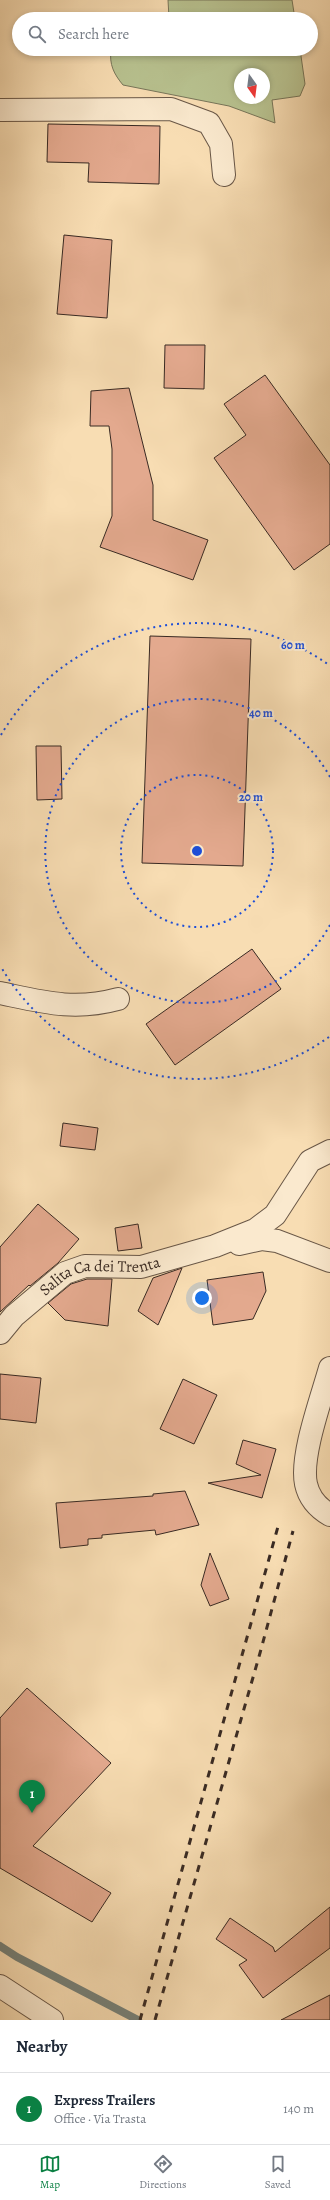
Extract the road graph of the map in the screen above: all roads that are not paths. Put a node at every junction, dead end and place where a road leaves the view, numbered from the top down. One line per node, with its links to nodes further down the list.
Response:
1 (0, 110): 2 (street)
2 (224, 175)
3 (0, 994): 4 (street)
4 (118, 999)
5 (330, 1151): 6 (street)
6 (215, 1246): 7 (street); 8 (street, Salita Ca dei Trenta)
7 (330, 1261)
8 (0, 1333)
9 (330, 1368): 10 (street)
10 (330, 1515)
11 (0, 1986): 12 (street)
12 (52, 2020)

